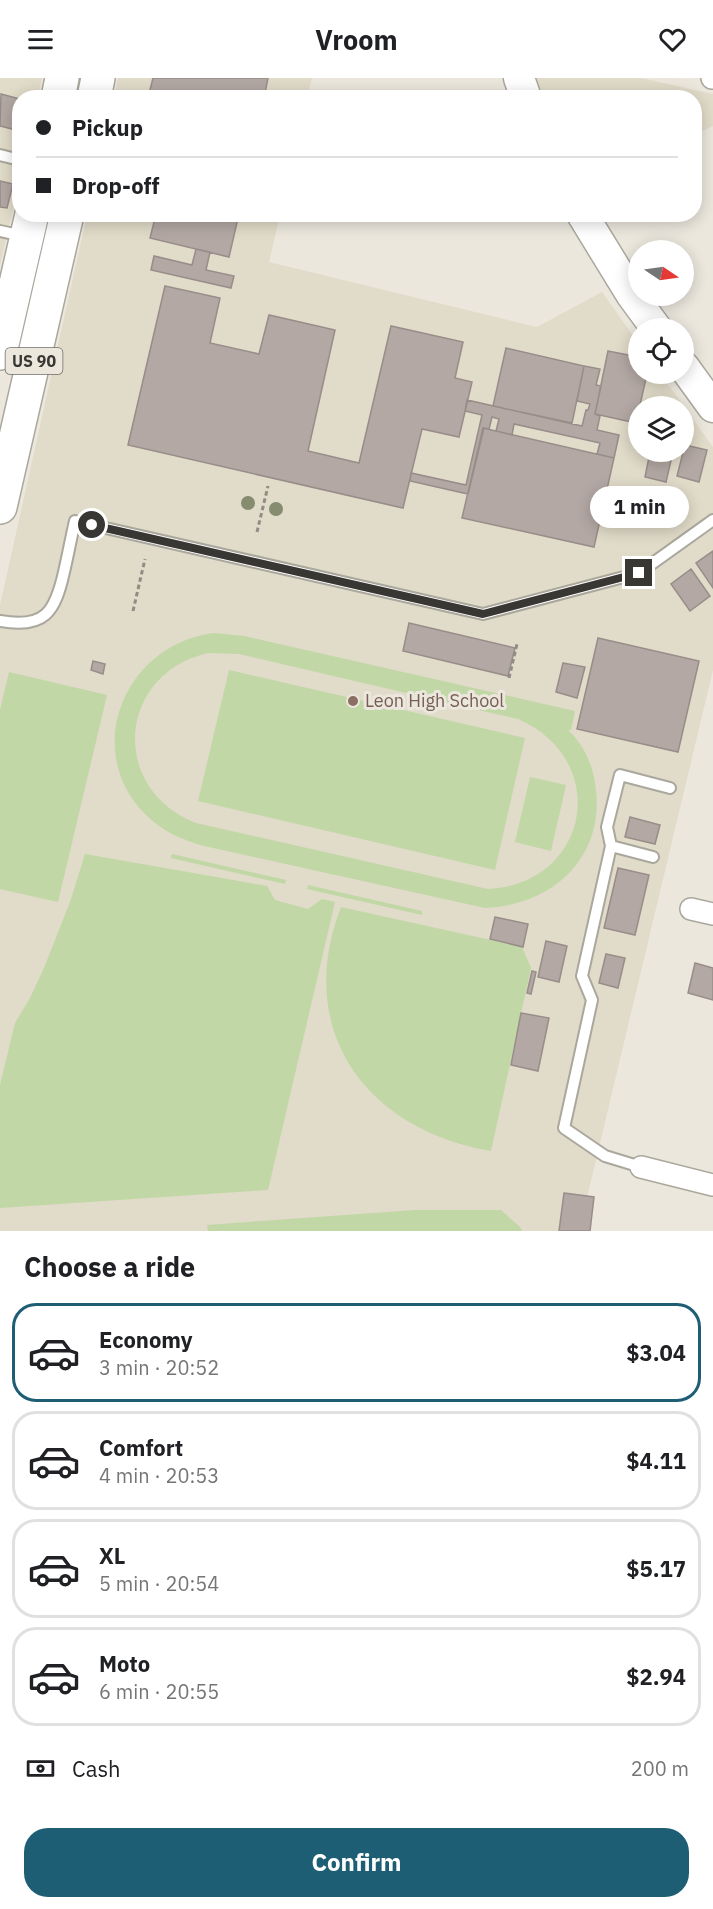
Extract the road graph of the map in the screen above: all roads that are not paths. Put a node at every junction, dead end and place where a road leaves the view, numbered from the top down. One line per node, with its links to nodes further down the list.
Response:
1 (587, 222): 4 (street)
2 (64, 226): 3 (main road); 8 (main road, US 90)
3 (22, 228): 5 (main road, US 90)
4 (649, 318)
5 (1, 347)
6 (694, 381): 7 (street)
7 (713, 407)
8 (0, 507)
9 (713, 519): 10 (lane)
10 (0, 621)
11 (670, 788): 12 (lane)
12 (611, 846): 13 (lane); 16 (lane)
13 (653, 857)
14 (691, 909): 15 (street)
15 (713, 914)
16 (641, 1167): 17 (street)
17 (713, 1185)

